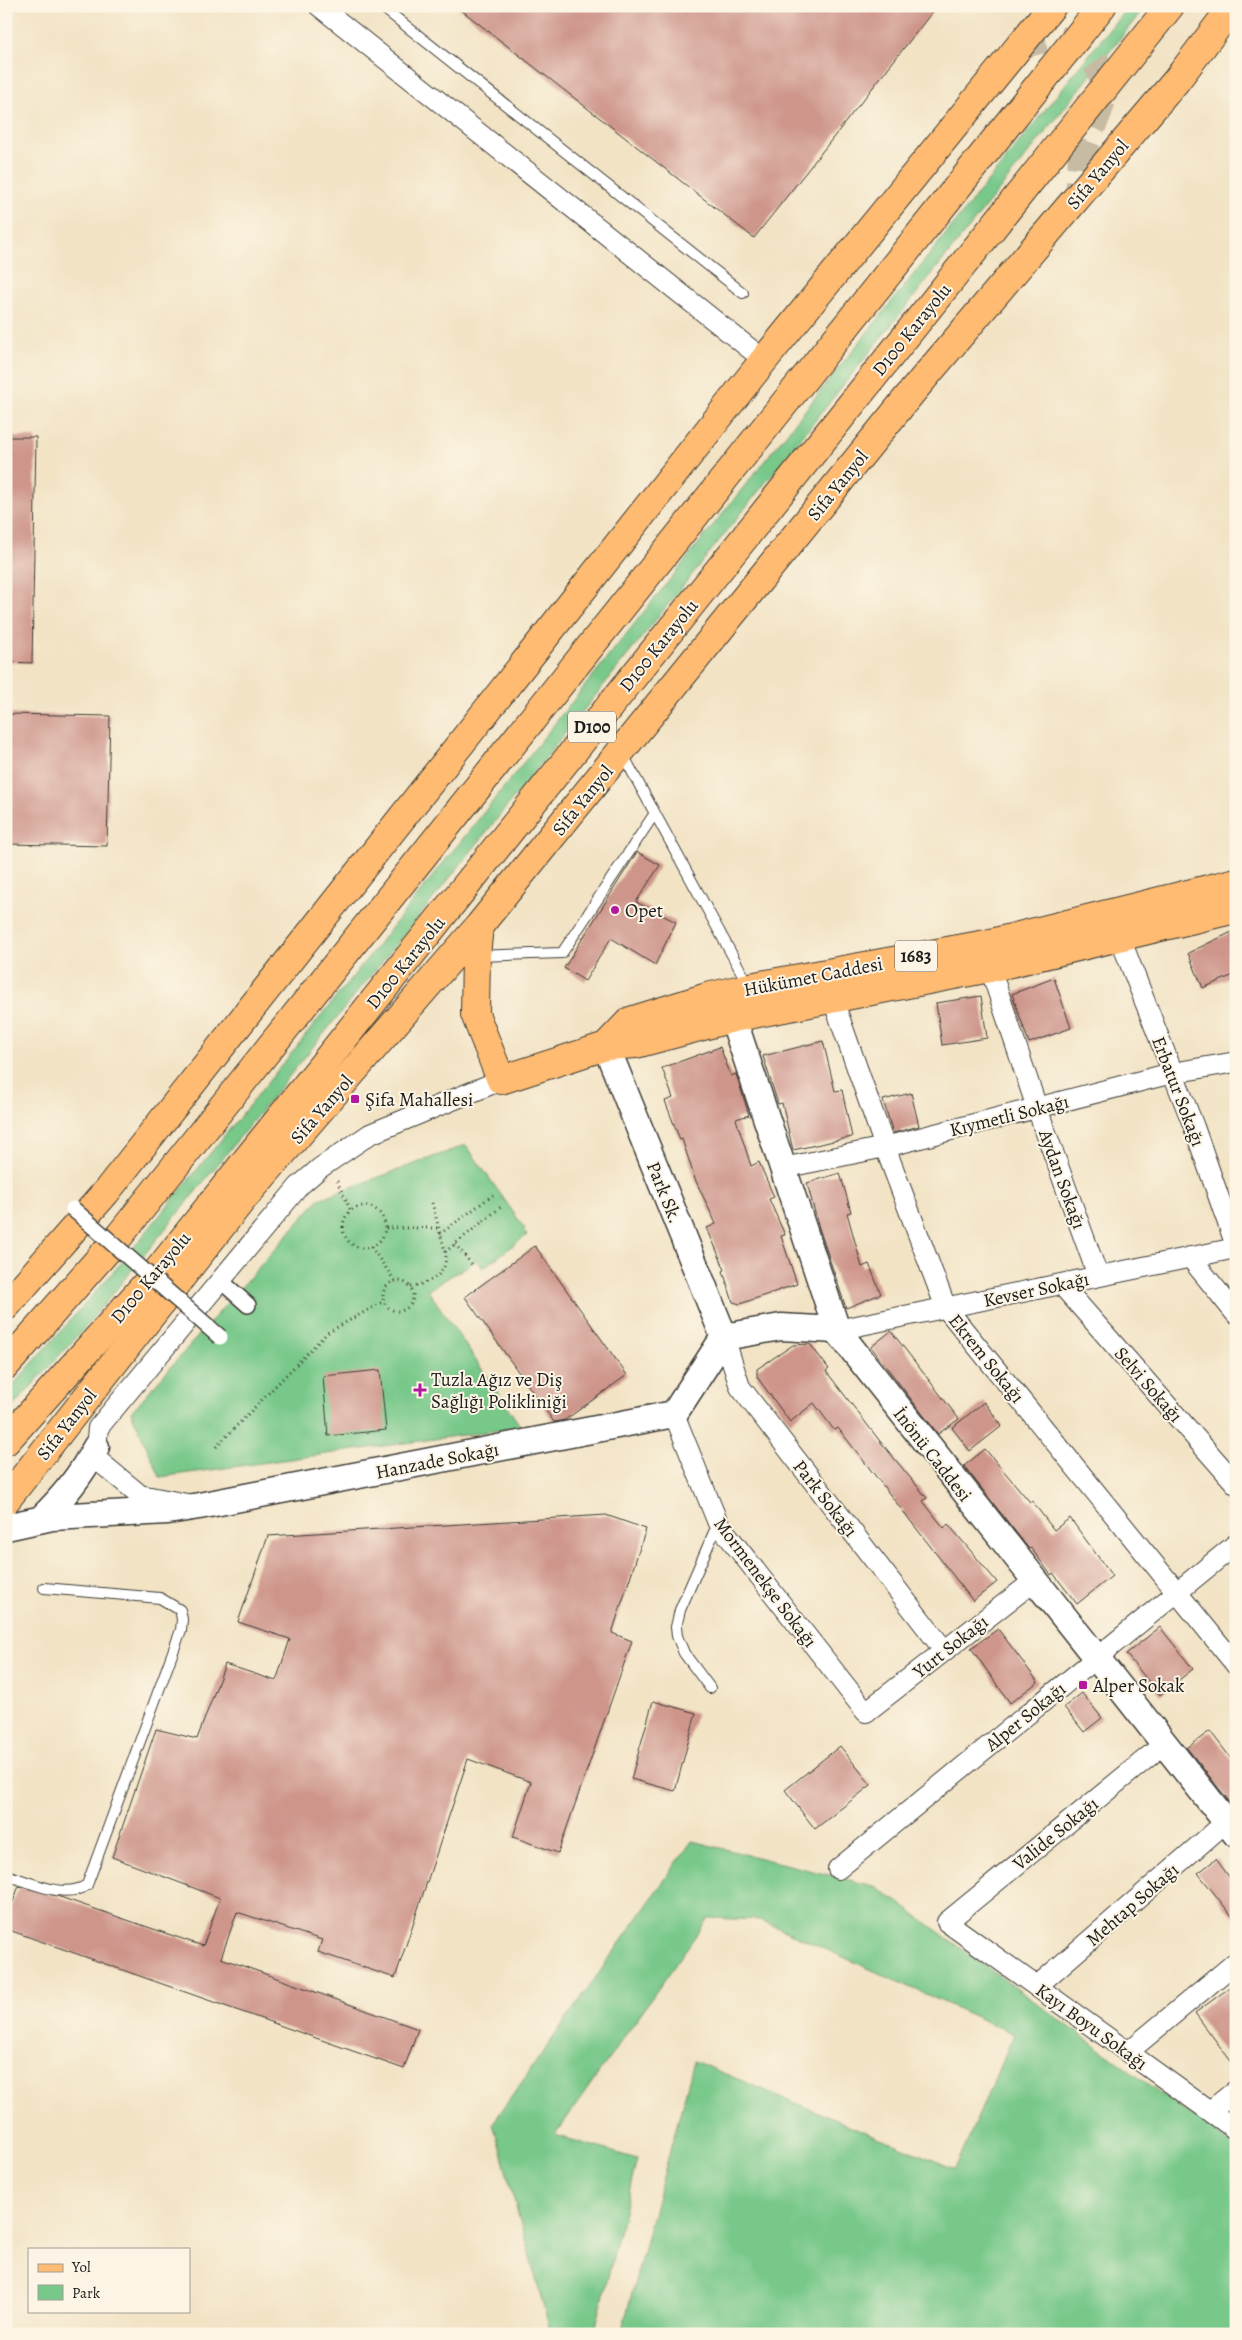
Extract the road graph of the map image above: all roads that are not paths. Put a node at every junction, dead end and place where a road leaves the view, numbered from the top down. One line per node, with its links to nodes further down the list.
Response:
1 (319, 6): 8 (street)
2 (382, 6): 7 (lane)
3 (1052, 6): 8 (main road)
4 (1102, 6): 40 (main road, D100)
5 (1170, 6): 42 (main road, D100 Karayolu / D100)
6 (1234, 6): 9 (main road, Sifa Yanyol)
7 (743, 294)
8 (764, 360): 34 (main road)
9 (621, 751): 10 (lane); 13 (main road, Sifa Yanyol)
10 (655, 813): 15 (lane); 17 (lane)
11 (1236, 882): 17 (main road, Hükümet Caddesi / 1683)
12 (1236, 909): 14 (main road, Hükümet Caddesi / 1683)
13 (479, 926): 15 (main road); 45 (main road, Sifa Yanyol)
14 (1120, 938): 16 (main road, Hükümet Caddesi / 1683); 22 (street, Erbatur Sokağı)
15 (476, 956): 23 (main road)
16 (990, 968): 18 (main road, Hükümet Caddesi / 1683); 24 (street, Aydan Sokağı)
17 (750, 987): 20 (main road, Hükümet Caddesi / 1683)
18 (832, 997): 19 (main road, Hükümet Caddesi / 1683); 25 (street, Ekrem Sokağı)
19 (733, 1018): 20 (main road, Hükümet Caddesi / 1683); 26 (street, İnönü Caddesi)
20 (606, 1046): 23 (main road, Hükümet Caddesi); 39 (street, Park Sk.)
21 (1236, 1062): 22 (street, Kıymetli Sokağı)
22 (1172, 1073): 24 (street, Kıymetli Sokağı); 28 (street, Erbatur Sokağı)
23 (501, 1080): 31 (street)
24 (1037, 1108): 25 (street, Kıymetli Sokağı); 30 (street, Aydan Sokağı)
25 (884, 1147): 26 (street, Kıymetli Sokağı); 35 (street, Ekrem Sokağı)
26 (783, 1168): 37 (street, İnönü Caddesi)
27 (73, 1209): 38 (street, bridge)
28 (1236, 1247): 29 (street, Kevser Sokağı)
29 (1190, 1257): 30 (street, Kevser Sokağı); 36 (street)
30 (1098, 1276): 32 (street, Kevser Sokağı)
31 (220, 1280): 33 (street); 43 (street)
32 (1061, 1284): 35 (street, Kevser Sokağı); 44 (street, Selvi Sokağı)
33 (248, 1305)
34 (6, 1306)
35 (946, 1308): 37 (street, Kevser Sokağı); 53 (street, Ekrem Sokağı)
36 (1236, 1314)
37 (837, 1330): 39 (street); 51 (street, İnönü Caddesi)
38 (220, 1337)
39 (724, 1337): 41 (street); 54 (street, Park Sokağı)
40 (6, 1366)
41 (674, 1414): 46 (street, Hanzade Sokağı); 48 (street, Mormenekşe Sokağı)
42 (6, 1441)
43 (96, 1447): 46 (street); 47 (street)
44 (1236, 1484)
45 (6, 1500)
46 (200, 1506): 47 (street, Hanzade Sokağı)
47 (41, 1519): 49 (street, Hanzade Sokağı)
48 (718, 1523): 57 (lane); 58 (street, Mormenekşe Sokağı)
49 (6, 1527)
50 (1236, 1544): 53 (street, Alper Sokağı)
51 (1034, 1581): 54 (street, Yurt Sokağı); 55 (street, İnönü Caddesi)
52 (44, 1588): 62 (lane)
53 (1177, 1592): 55 (street, Alper Sokağı); 56 (street, Ekrem Sokağı)
54 (944, 1650): 58 (street, Yurt Sokağı)
55 (1096, 1658): 59 (street, İnönü Caddesi); 61 (street, Alper Sokağı)
56 (1236, 1666)
57 (710, 1688)
58 (866, 1712)
59 (1164, 1744): 60 (street, İnönü Caddesi); 63 (street, Valide Sokağı)
60 (1231, 1828): 65 (street, Mehtap Sokağı)
61 (838, 1869)
62 (6, 1875)
63 (947, 1922): 65 (street, Kayı Boyu Sokağı)
64 (1236, 1962): 66 (street)
65 (1037, 1986): 66 (street, Kayı Boyu Sokağı)
66 (1128, 2052): 68 (street, Kayı Boyu Sokağı)
67 (1236, 2090): 68 (street)
68 (1210, 2111): 69 (street, Kayı Boyu Sokağı)
69 (1236, 2130)

